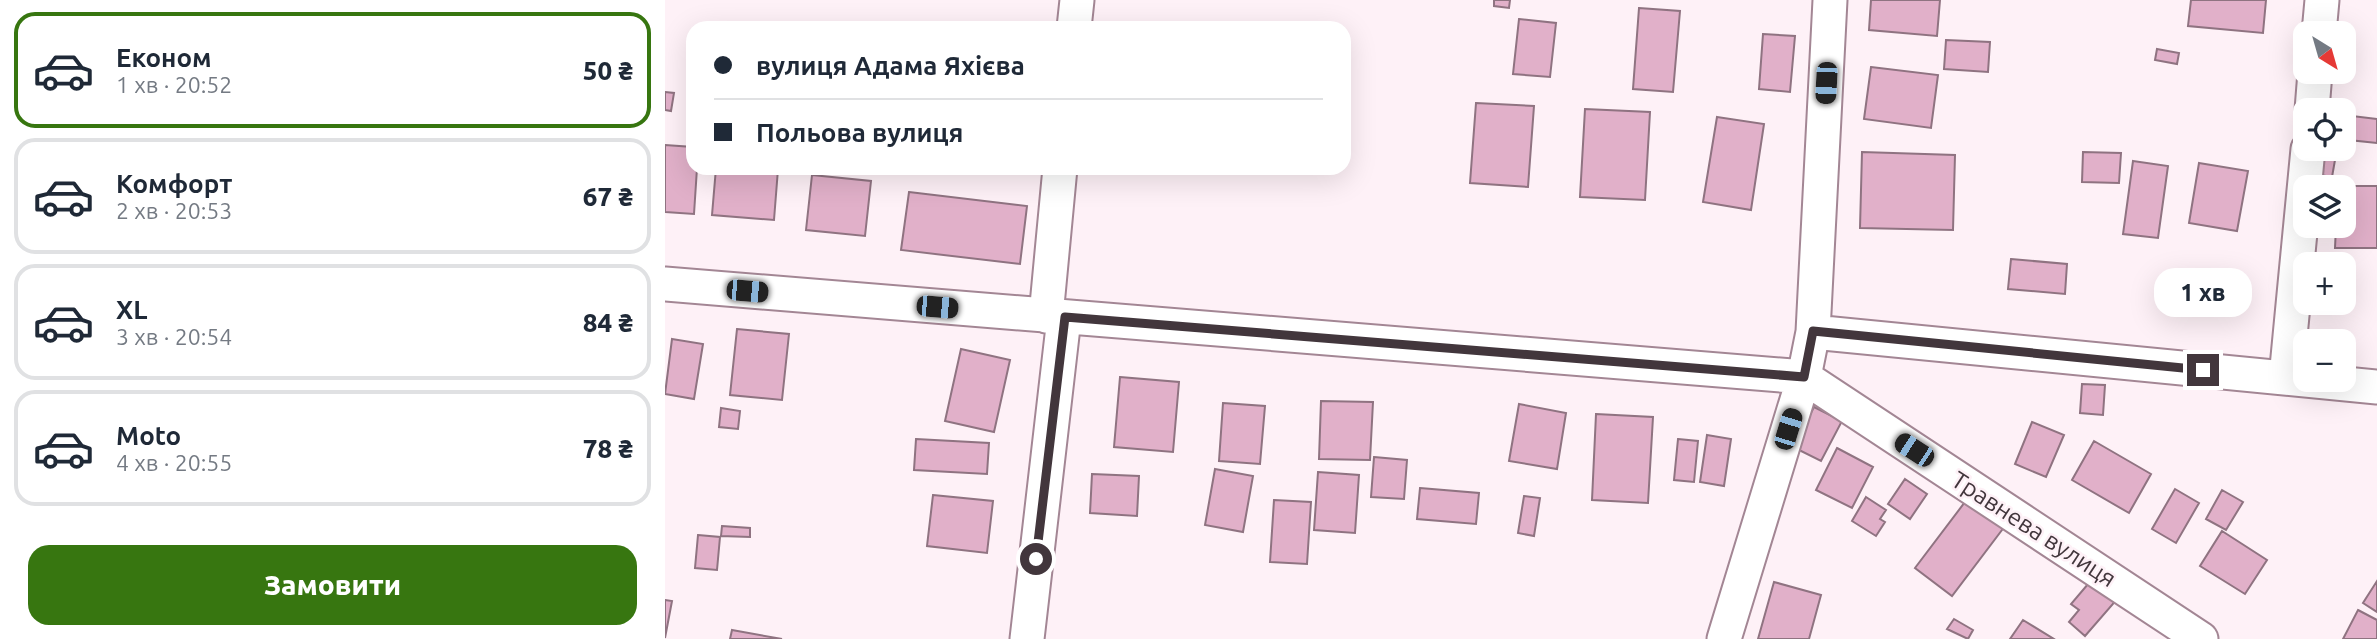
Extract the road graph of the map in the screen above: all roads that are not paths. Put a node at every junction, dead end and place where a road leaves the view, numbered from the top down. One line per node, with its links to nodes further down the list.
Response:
1 (1077, 0): 4 (street)
2 (1831, 0): 10 (street)
3 (2322, 0): 5 (street)
4 (1075, 21)
5 (2320, 21)
6 (2307, 161): 12 (street)
7 (1060, 175): 9 (street)
8 (665, 284): 9 (street, Травнева вулиця)
9 (1055, 317): 11 (street, Травнева вулиця); 14 (street)
10 (1813, 331): 11 (street); 12 (street)
11 (1804, 377): 15 (street); 16 (street, Травнева вулиця)
12 (2286, 378): 13 (street)
13 (2377, 387)
14 (1027, 639)
15 (1724, 639)
16 (2201, 639)

